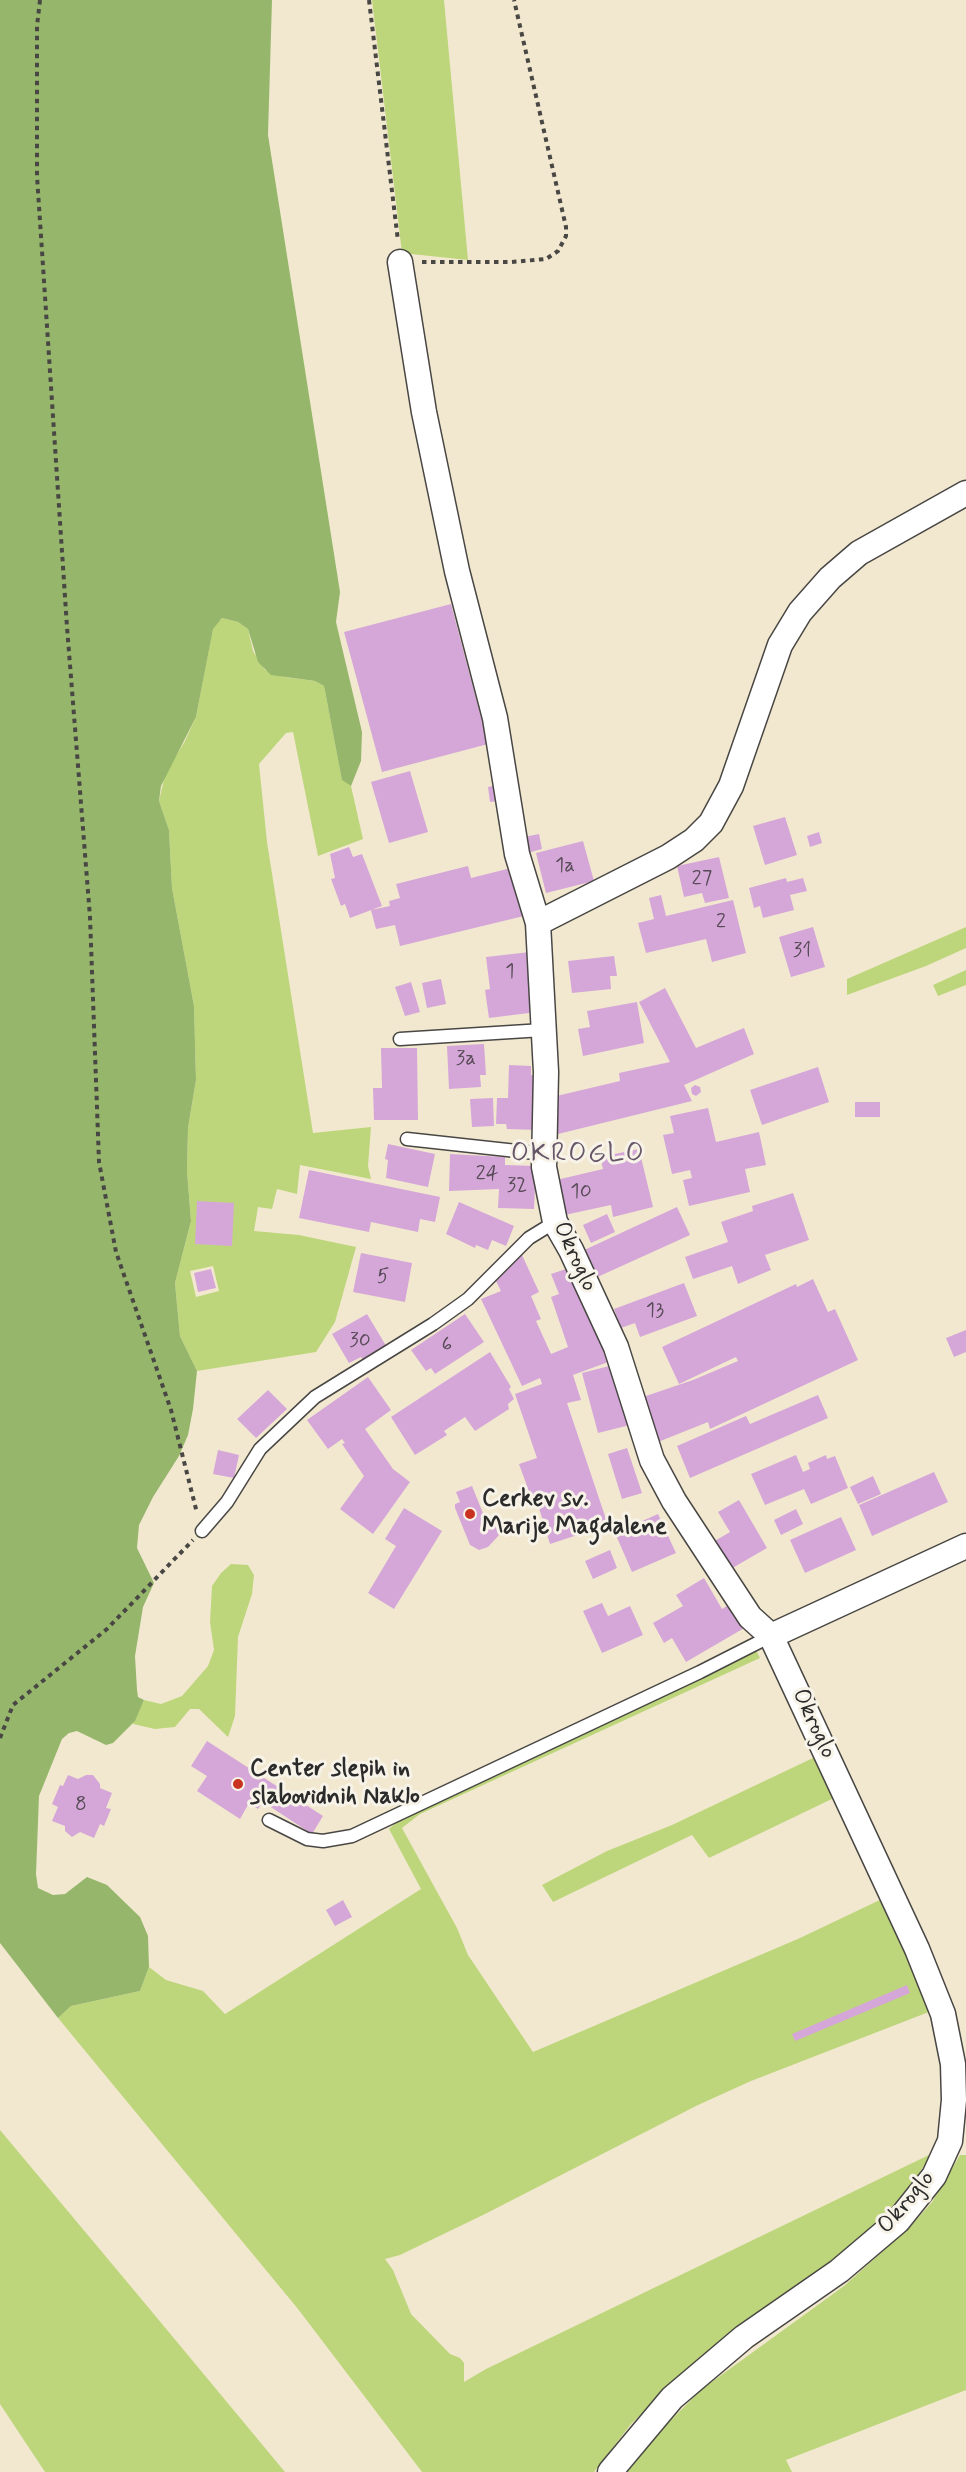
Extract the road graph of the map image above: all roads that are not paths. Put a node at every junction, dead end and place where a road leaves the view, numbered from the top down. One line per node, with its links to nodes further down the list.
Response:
1 (400, 262): 3 (street, Okroglo)
2 (966, 493): 3 (street)
3 (538, 923): 4 (street, Okroglo)
4 (543, 1030): 5 (lane); 7 (street, Okroglo)
5 (399, 1039)
6 (407, 1139): 7 (lane)
7 (544, 1154): 8 (street, Okroglo)
8 (555, 1222): 9 (lane); 11 (street, Okroglo)
9 (202, 1531)
10 (966, 1546): 11 (street)
11 (771, 1636): 12 (lane); 13 (street, Okroglo)
12 (269, 1820)
13 (610, 2472)

